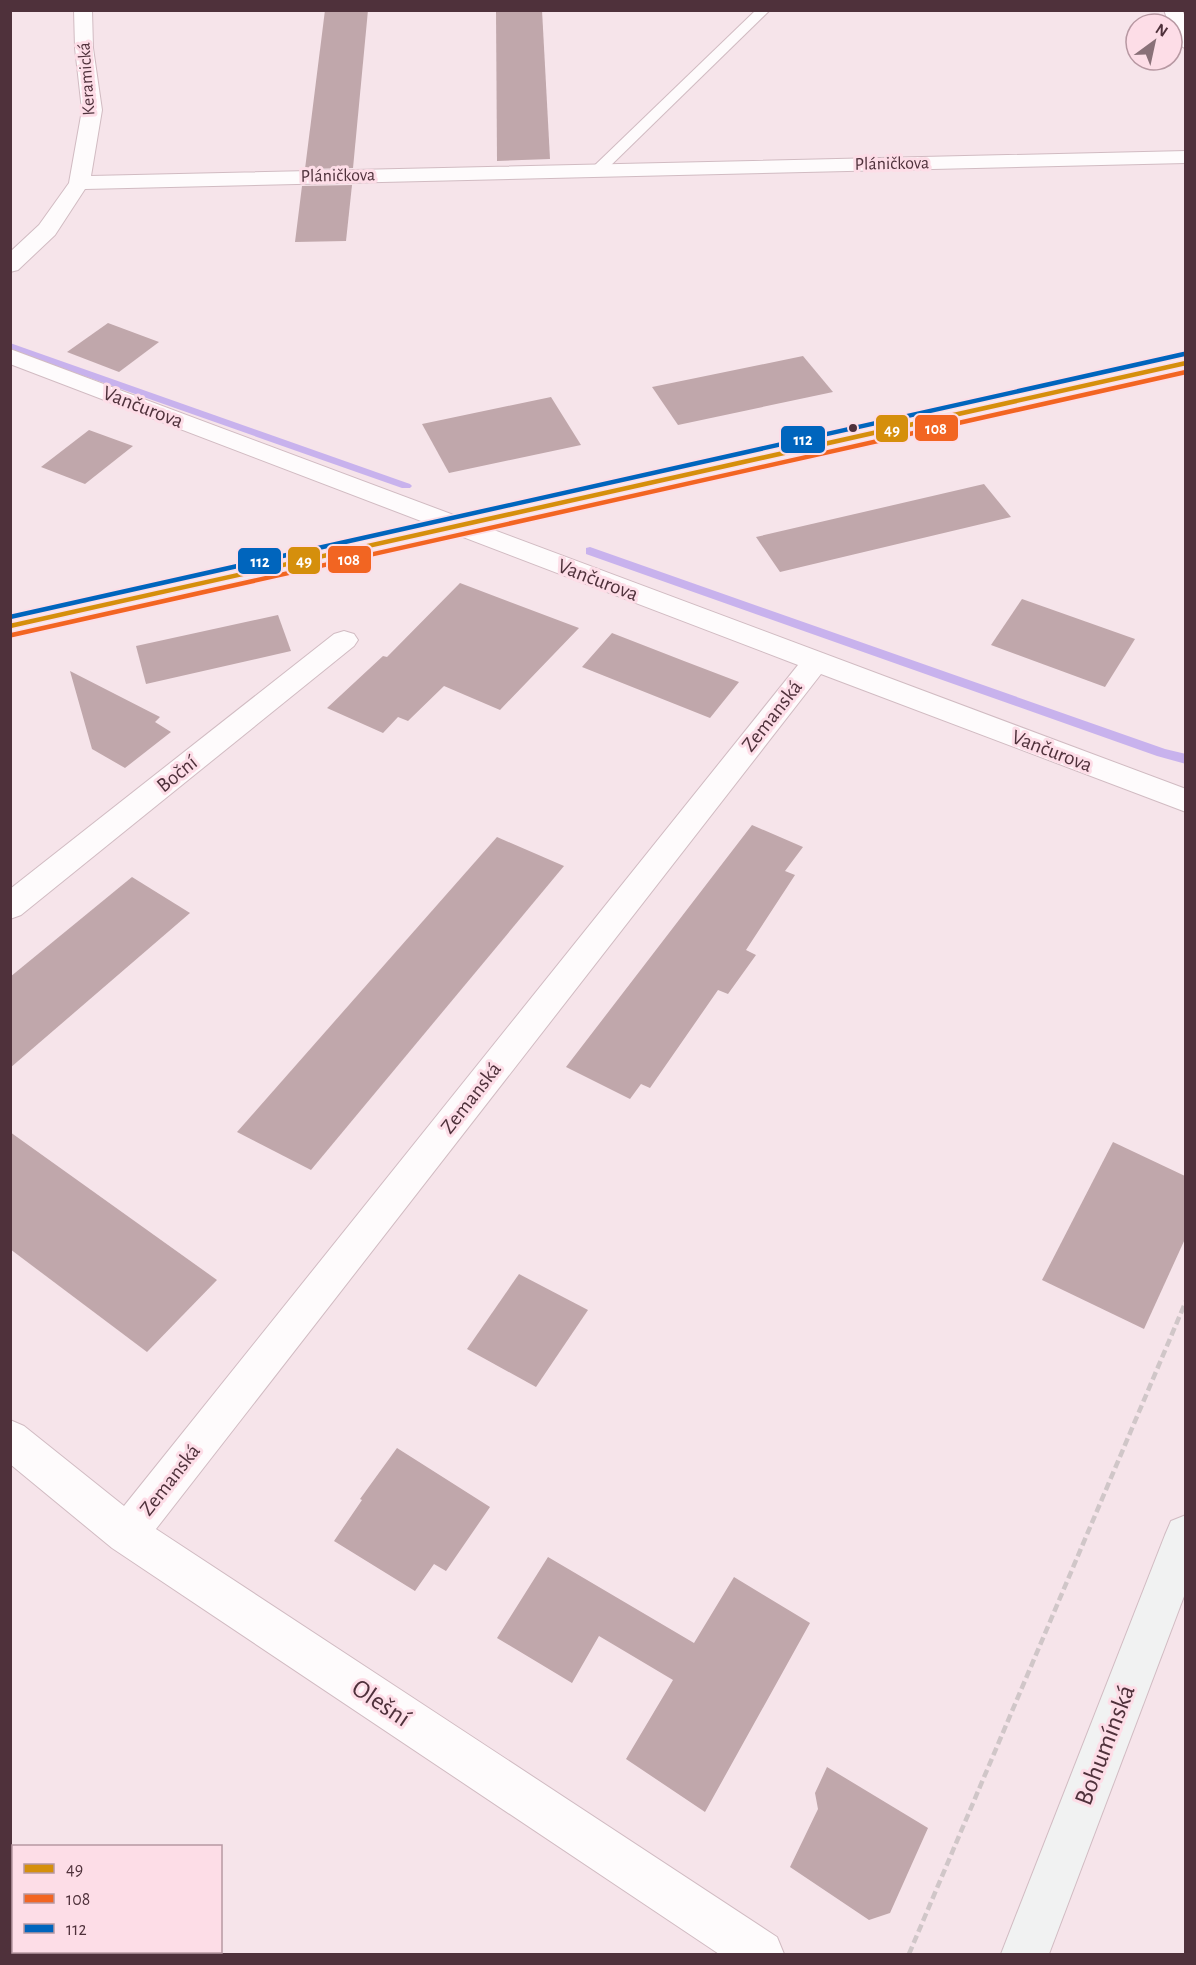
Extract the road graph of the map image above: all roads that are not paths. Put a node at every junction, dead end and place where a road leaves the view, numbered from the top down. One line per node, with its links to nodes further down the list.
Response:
1 (83, 10): 7 (street, Keramická)
2 (764, 10): 6 (lane)
3 (1173, 10): 4 (street)
4 (1185, 43)
5 (1185, 157): 6 (street, Pláničkova)
6 (598, 170): 7 (street, Pláničkova)
7 (79, 183): 8 (street, Keramická)
8 (10, 265)
9 (10, 356): 11 (street, Vančurova)
10 (1185, 363): 11 (main road)
11 (455, 526): 12 (main road); 14 (street, Vančurova)
12 (10, 626)
13 (344, 640): 16 (street, Boční)
14 (815, 662): 15 (street, Vančurova); 18 (street, Zemanská)
15 (1185, 801)
16 (10, 907)
17 (10, 1439): 18 (street, Olešní)
18 (127, 1534): 20 (street, Olešní)
19 (1185, 1536): 21 (main road, Bohumínská)
20 (760, 1954)
21 (1025, 1954)

